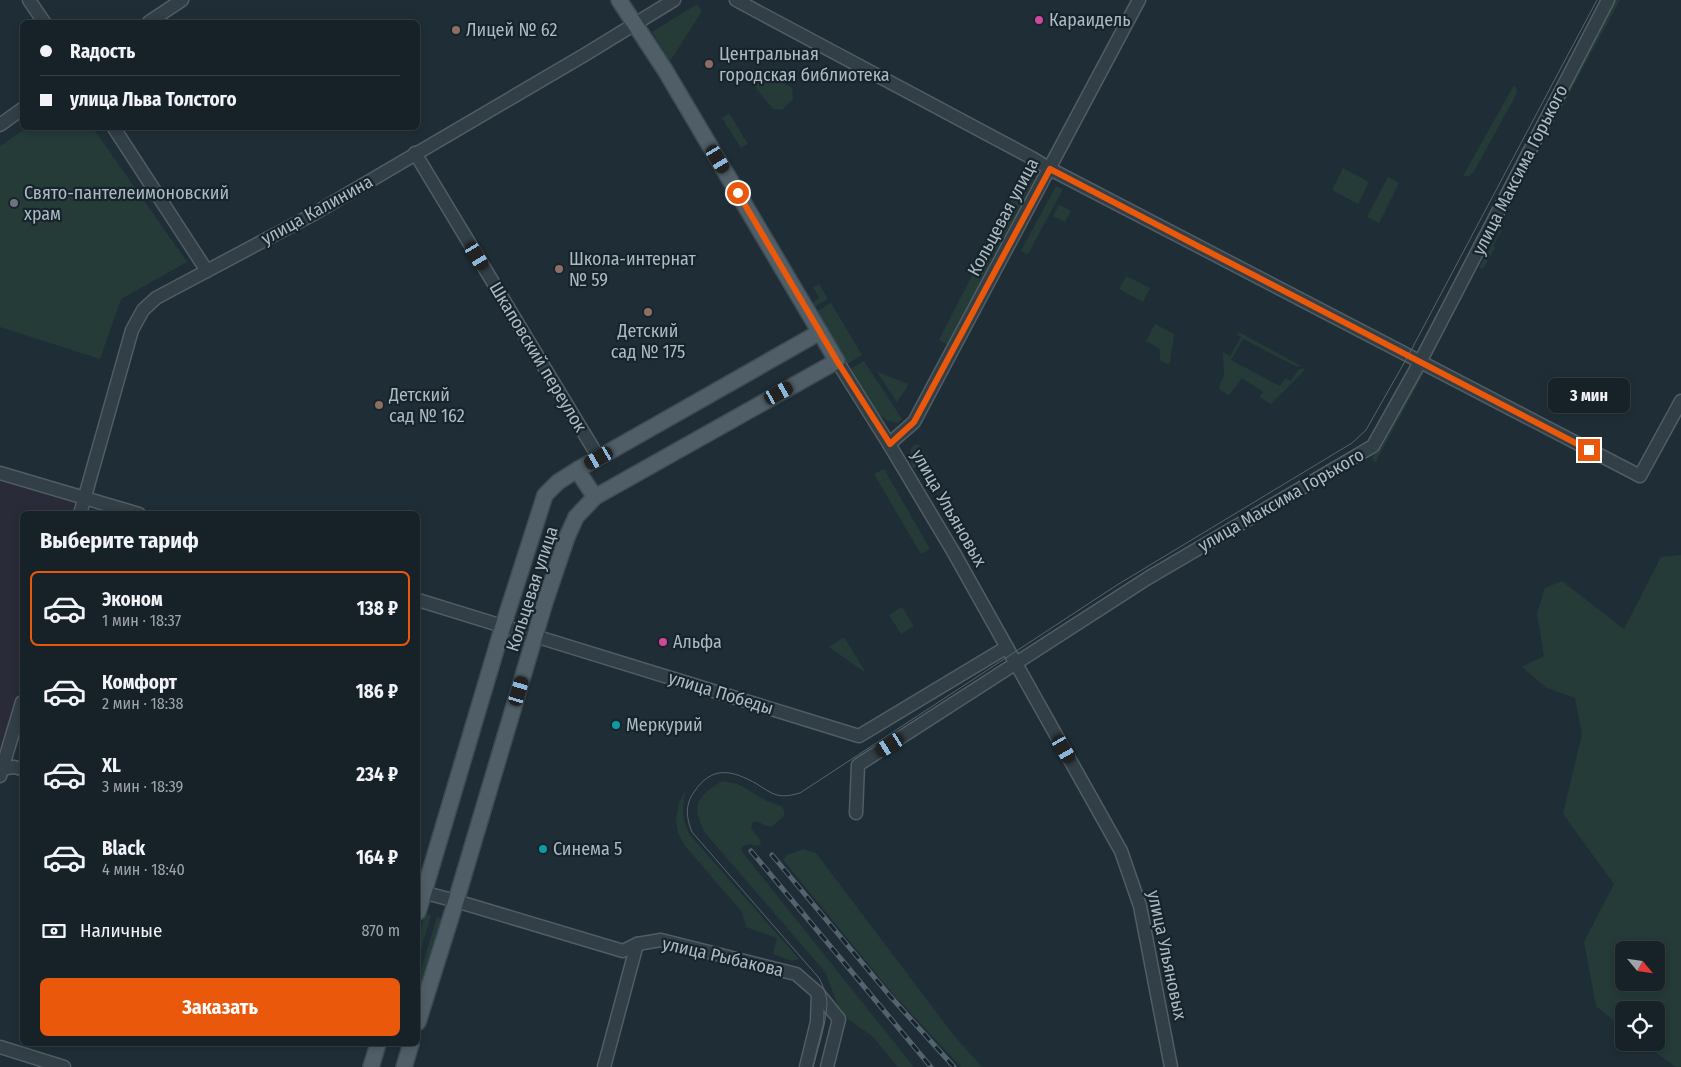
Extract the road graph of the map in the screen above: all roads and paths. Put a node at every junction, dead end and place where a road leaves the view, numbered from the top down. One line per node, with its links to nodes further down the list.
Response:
1 (28, 0): 8 (street)
2 (182, 0): 9 (street)
3 (619, 0): 10 (main road, улица Ульяновых)
4 (674, 0): 10 (street, улица Калинина)
5 (736, 0): 15 (street)
6 (1139, 0): 15 (street, Кольцевая улица)
7 (1608, 0): 19 (street, улица Максима Горького)
8 (43, 20)
9 (152, 20)
10 (636, 24): 14 (street, улица Калинина); 17 (main road, улица Ульяновых)
11 (20, 111): 12 (street)
12 (0, 125)
13 (115, 130): 16 (street)
14 (415, 153): 16 (street, улица Калинина); 22 (street, Шкаповский переулок)
15 (1050, 169): 19 (street); 21 (street, Кольцевая улица)
16 (207, 271): 26 (street, улица Калинина)
17 (820, 332): 18 (main road, улица Ульяновых); 22 (main road, Кольцевая улица)
18 (837, 361): 21 (street, улица Ульяновых); 25 (main road, Кольцевая улица)
19 (1420, 362): 20 (street); 33 (street, улица Максима Горького)
20 (1681, 401)
21 (890, 444): 32 (street, улица Ульяновых)
22 (599, 458): 23 (main road, Кольцевая улица)
23 (577, 470): 25 (main road); 30 (main road, Кольцевая улица)
24 (0, 473): 26 (street)
25 (595, 496): 31 (main road, Кольцевая улица)
26 (85, 497): 27 (street, улица Калинина); 28 (street)
27 (81, 511)
28 (129, 511)
29 (420, 601): 30 (street, улица Победы)
30 (503, 626): 31 (street, улица Победы); 38 (main road, Кольцевая улица)
31 (535, 636): 32 (street, улица Победы); 39 (main road, Кольцевая улица)
32 (1007, 648): 33 (street, улица Ульяновых)
33 (1016, 664): 37 (street, улица Максима Горького); 52 (street, улица Ульяновых)
34 (20, 709): 36 (street)
35 (20, 769): 36 (street)
36 (1, 772)
37 (856, 813)
38 (420, 892): 39 (street, улица Рыбакова)
39 (456, 901): 40 (street, улица Рыбакова); 42 (main road, Кольцевая улица)
40 (638, 944): 41 (street, улица Рыбакова); 49 (street)
41 (818, 993): 50 (street); 51 (street, улица Рыбакова)
42 (420, 1016)
43 (377, 1046): 47 (main road)
44 (410, 1046): 48 (main road)
45 (0, 1047): 46 (street)
46 (64, 1067)
47 (371, 1067)
48 (404, 1067)
49 (604, 1067)
50 (806, 1067)
51 (827, 1067)
52 (1171, 1067)

